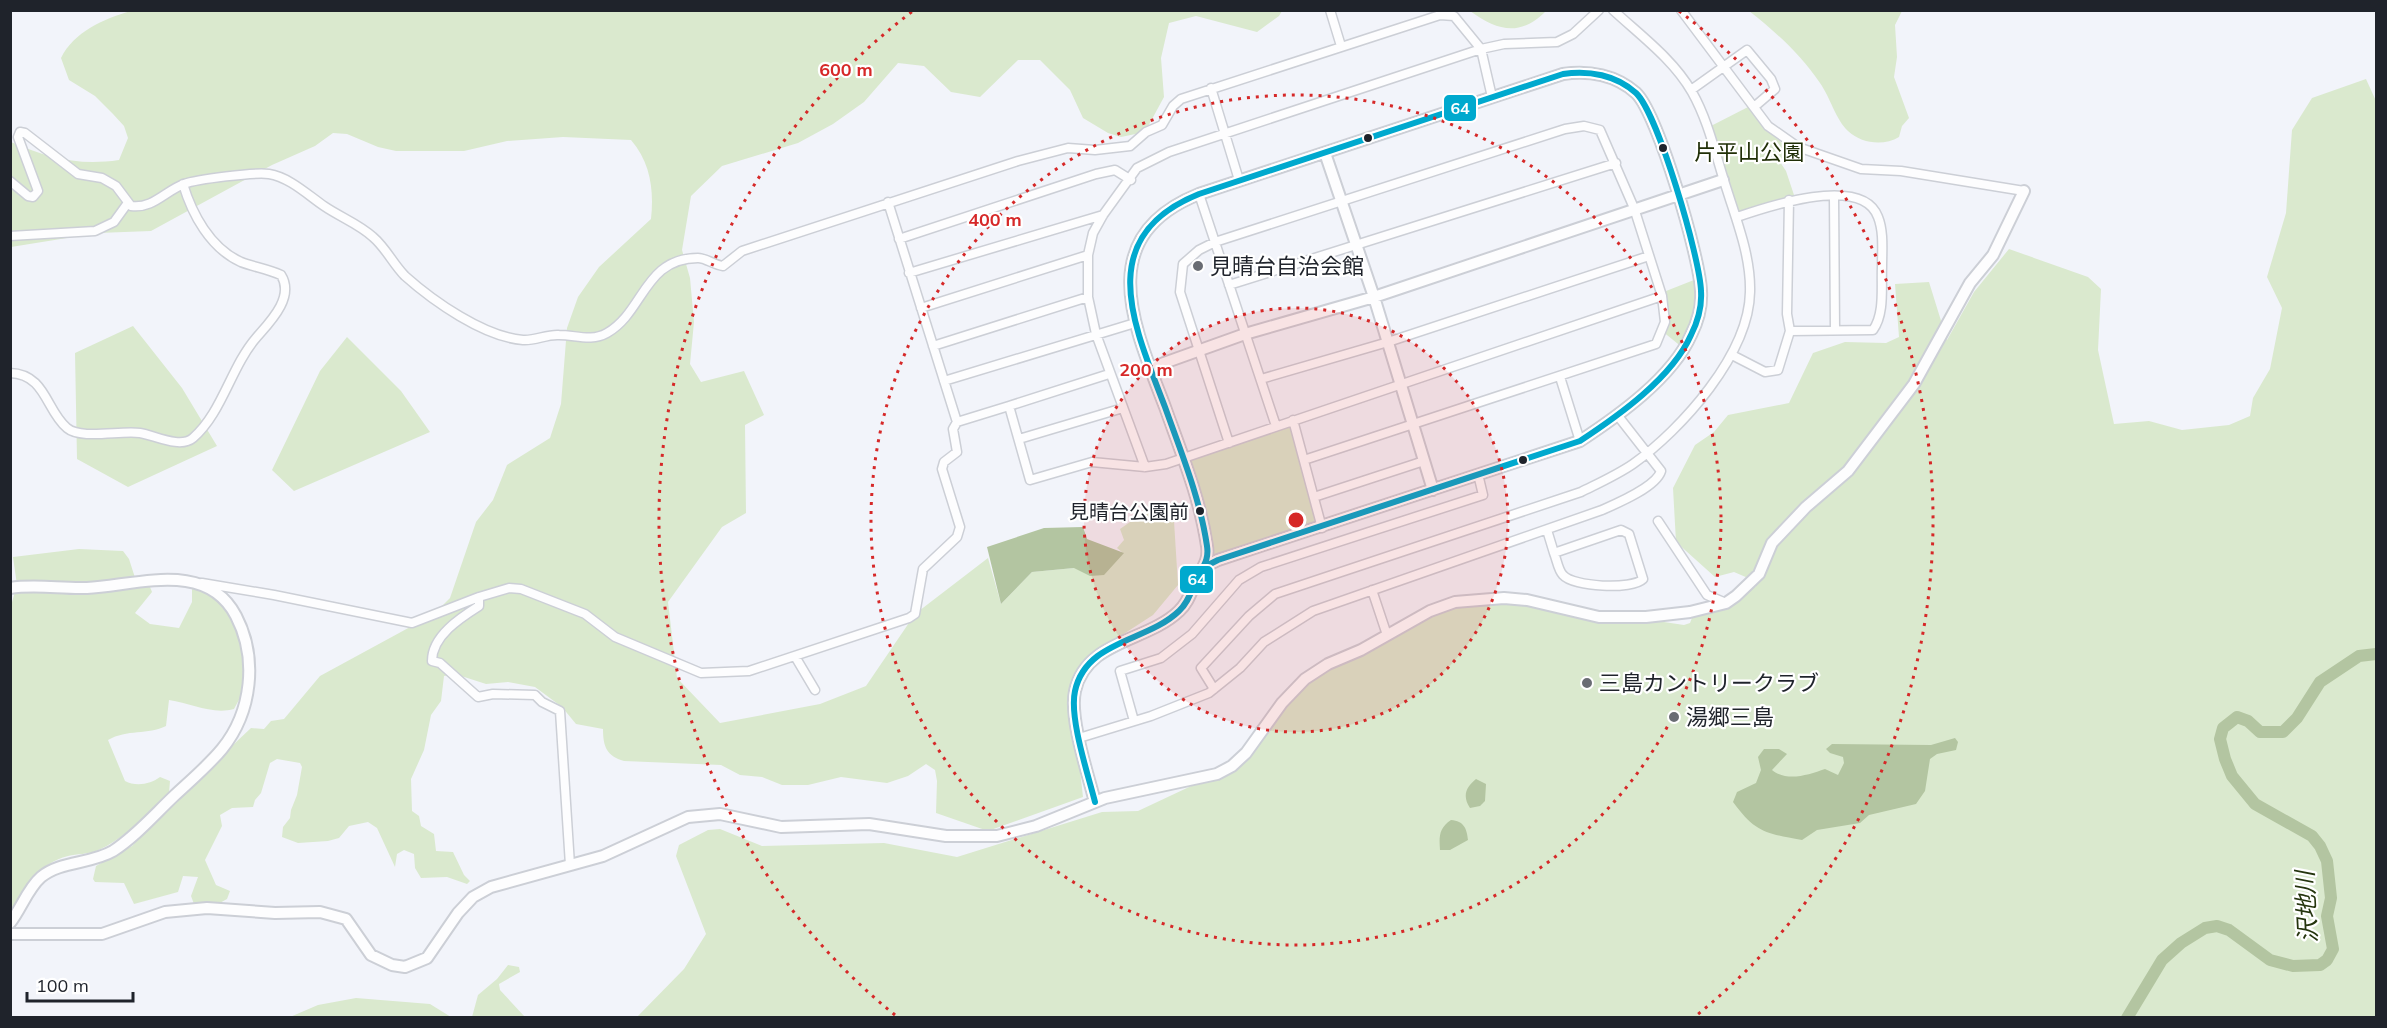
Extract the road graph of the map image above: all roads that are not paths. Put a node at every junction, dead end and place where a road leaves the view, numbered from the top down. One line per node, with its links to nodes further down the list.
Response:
1 (1330, 10): 7 (street)
2 (1417, 10): 6 (street)
3 (1599, 10): 8 (street)
4 (1613, 10): 11 (street)
5 (1681, 10): 9 (street)
6 (1422, 20): 7 (street); 8 (street)
7 (1341, 46): 10 (street)
8 (1481, 49): 12 (street); 14 (street)
9 (1724, 67): 11 (street); 13 (street); 13 (street)
10 (1211, 88): 14 (street); 27 (street)
11 (1691, 90): 19 (street)
12 (1492, 98): 15 (street); 24 (street)
13 (1754, 107): 22 (street)
14 (1224, 133): 17 (street); 18 (street)
15 (1325, 153): 18 (street); 28 (street)
16 (1616, 163): 28 (street); 30 (street); 36 (street)
17 (1131, 180): 31 (street); 34 (street)
18 (1239, 180): 23 (street)
19 (1724, 180): 24 (street); 32 (street)
20 (10, 181): 29 (street)
21 (183, 184): 27 (street); 29 (street); 55 (street)
22 (2024, 191): 88 (street)
23 (1199, 194): 35 (street); 45 (street)
24 (1678, 197): 30 (street); 63 (street)
25 (1834, 197): 26 (street); 46 (street); 46 (street)
26 (1789, 200): 32 (street); 47 (street)
27 (888, 202): 34 (street)
28 (1341, 202): 35 (street); 36 (street)
29 (128, 204): 33 (street)
30 (1634, 208): 38 (street); 43 (street)
31 (1103, 215): 37 (street); 39 (street)
32 (1737, 217): 53 (street)
33 (10, 236)
34 (899, 239): 39 (street)
35 (1215, 242): 40 (street); 52 (street)
36 (1356, 246): 40 (street); 43 (street)
37 (1088, 255): 42 (street); 44 (street)
38 (1649, 256): 41 (street); 50 (street)
39 (909, 273): 44 (street)
40 (1229, 285): 49 (street)
41 (1662, 296): 57 (street); 60 (street)
42 (1088, 297): 48 (street); 51 (street)
43 (1374, 297): 49 (street); 50 (street)
44 (921, 308): 51 (street)
45 (1135, 323): 48 (street); 54 (street)
46 (1835, 330): 47 (street)
47 (1790, 331): 53 (street)
48 (1096, 334): 56 (street); 59 (street)
49 (1245, 334): 52 (street); 58 (street)
50 (1388, 342): 58 (street); 60 (street)
51 (933, 346): 59 (street)
52 (1200, 352): 54 (street); 70 (street)
53 (1732, 355): 71 (street)
54 (1150, 368): 72 (street)
55 (10, 374)
56 (1109, 374): 61 (street); 62 (street)
57 (1560, 377): 66 (street); 69 (street)
58 (1261, 379): 67 (street)
59 (944, 381): 65 (street)
60 (1401, 385): 64 (street); 66 (street)
61 (1009, 406): 65 (street); 68 (street)
62 (1123, 408): 68 (street); 75 (street)
63 (1618, 416): 69 (street); 71 (street)
64 (1293, 420): 67 (street); 73 (street)
65 (957, 422): 90 (street)
66 (1414, 423): 73 (street); 74 (street)
67 (1276, 426): 70 (street)
68 (1019, 439): 75 (street)
69 (1580, 441): 76 (street)
70 (1229, 443): 72 (street)
71 (1646, 454): 81 (street); 91 (street)
72 (1184, 460): 75 (street); 83 (street)
73 (1304, 460): 78 (street)
74 (1424, 461): 77 (street); 78 (street)
75 (1145, 467)
76 (1478, 474): 77 (street); 93 (street)
77 (1433, 490): 80 (street)
78 (1314, 497): 80 (street)
79 (1658, 521): 88 (street)
80 (1322, 528): 83 (street)
81 (1546, 530): 82 (street); 86 (street)
82 (1554, 553): 82 (street)
83 (1206, 566): 94 (street)
84 (196, 582): 85 (street); 87 (street); 97 (street)
85 (10, 588)
86 (1372, 590): 89 (street); 91 (street)
87 (479, 597): 90 (street); 96 (street)
88 (1726, 603): 89 (street)
89 (1387, 635): 95 (street)
90 (796, 658): 92 (street)
91 (1214, 689): 93 (street)
92 (815, 690)
93 (1134, 721): 94 (street)
94 (1079, 738): 95 (street)
95 (1095, 802): 96 (street)
96 (570, 865): 98 (street)
97 (10, 923)
98 (10, 934)

